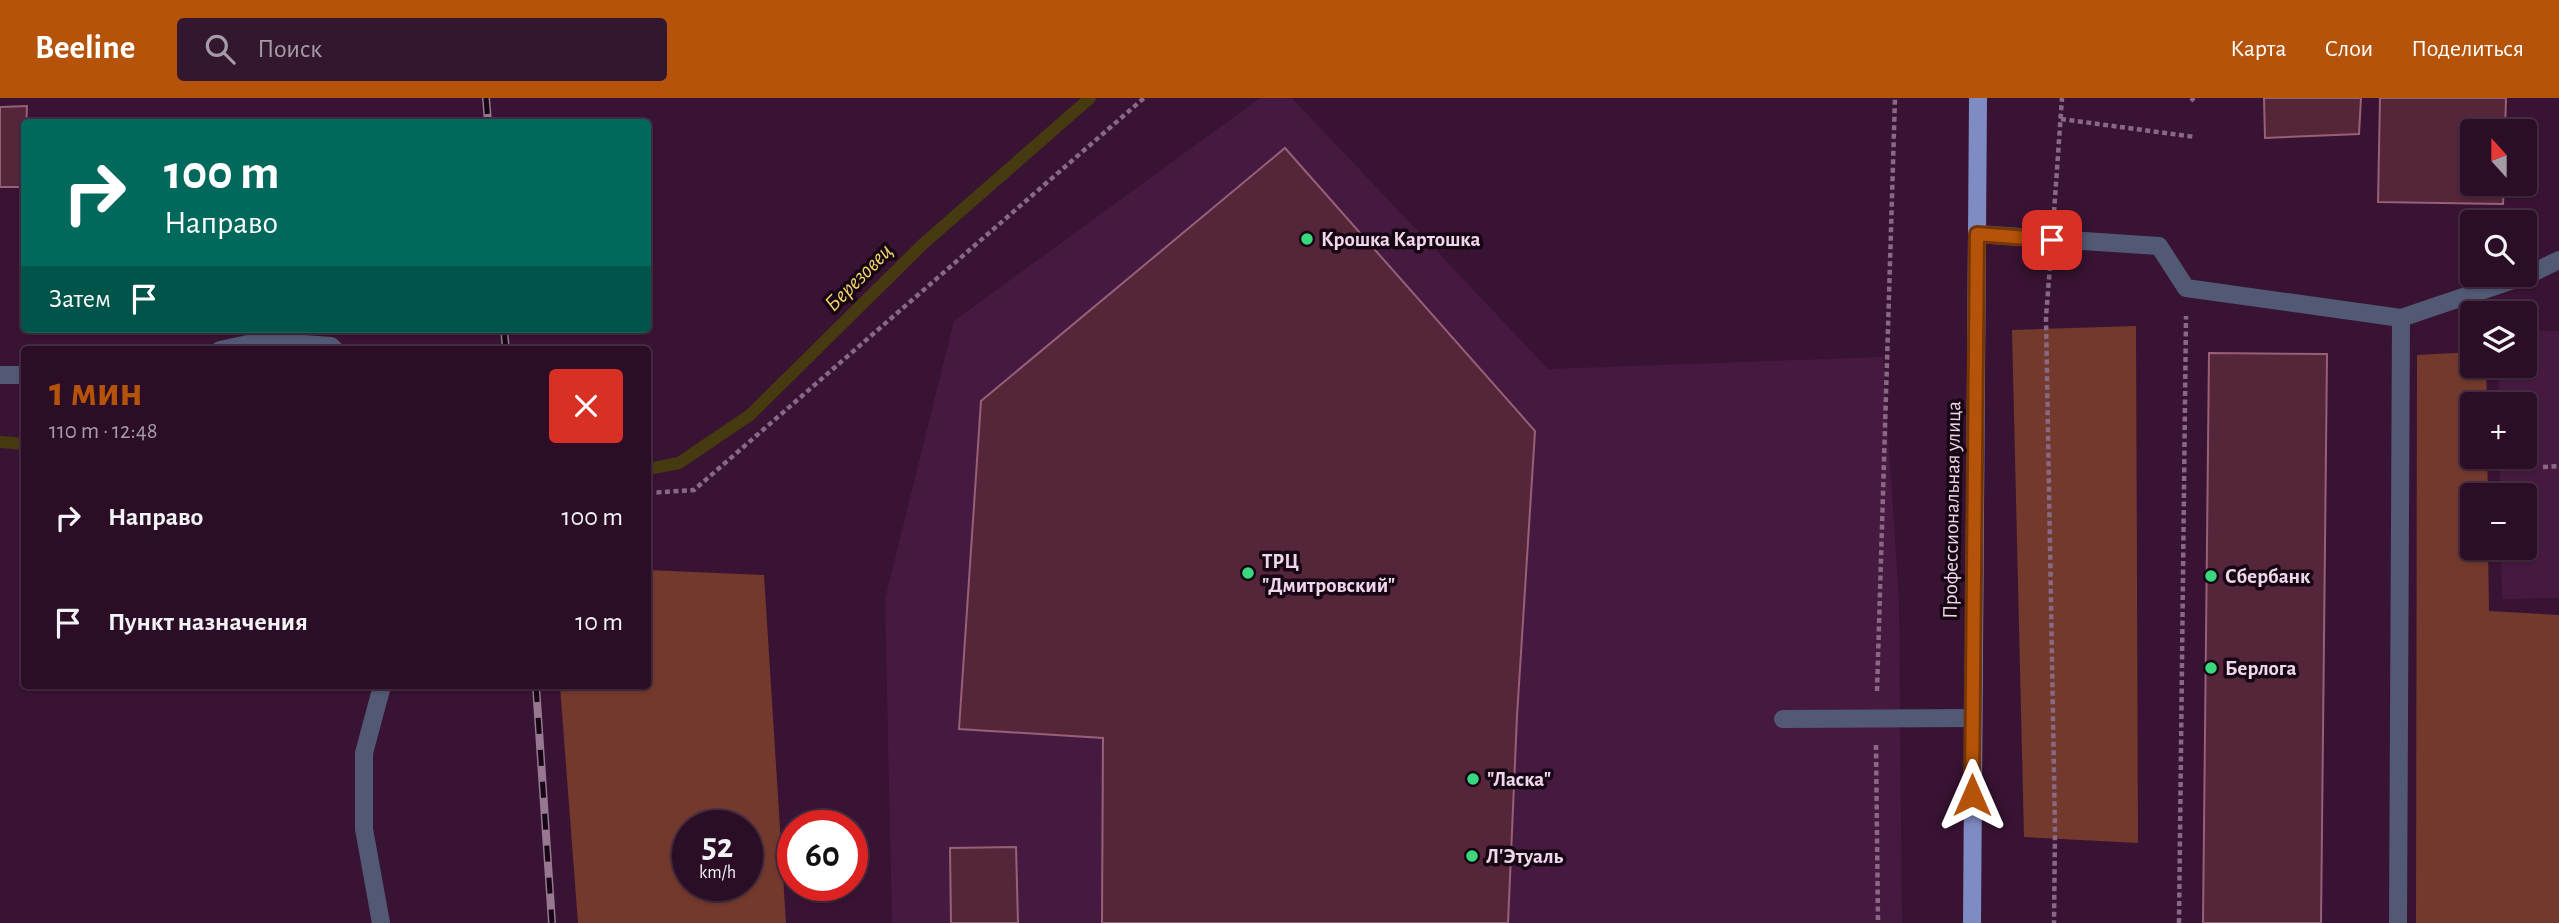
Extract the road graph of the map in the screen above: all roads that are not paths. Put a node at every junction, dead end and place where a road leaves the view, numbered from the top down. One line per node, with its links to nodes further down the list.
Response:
1 (1979, 98): 2 (main road, Профессиональная улица)
2 (1977, 234): 4 (street); 10 (main road, Профессиональная улица)
3 (2559, 260): 4 (street)
4 (2401, 318): 14 (street)
5 (239, 346): 6 (street)
6 (331, 346)
7 (0, 375): 8 (street)
8 (21, 375)
9 (381, 689): 12 (street)
10 (1973, 718): 11 (street); 13 (main road, Профессиональная улица)
11 (1783, 719)
12 (381, 923)
13 (1972, 923)
14 (2399, 923)

